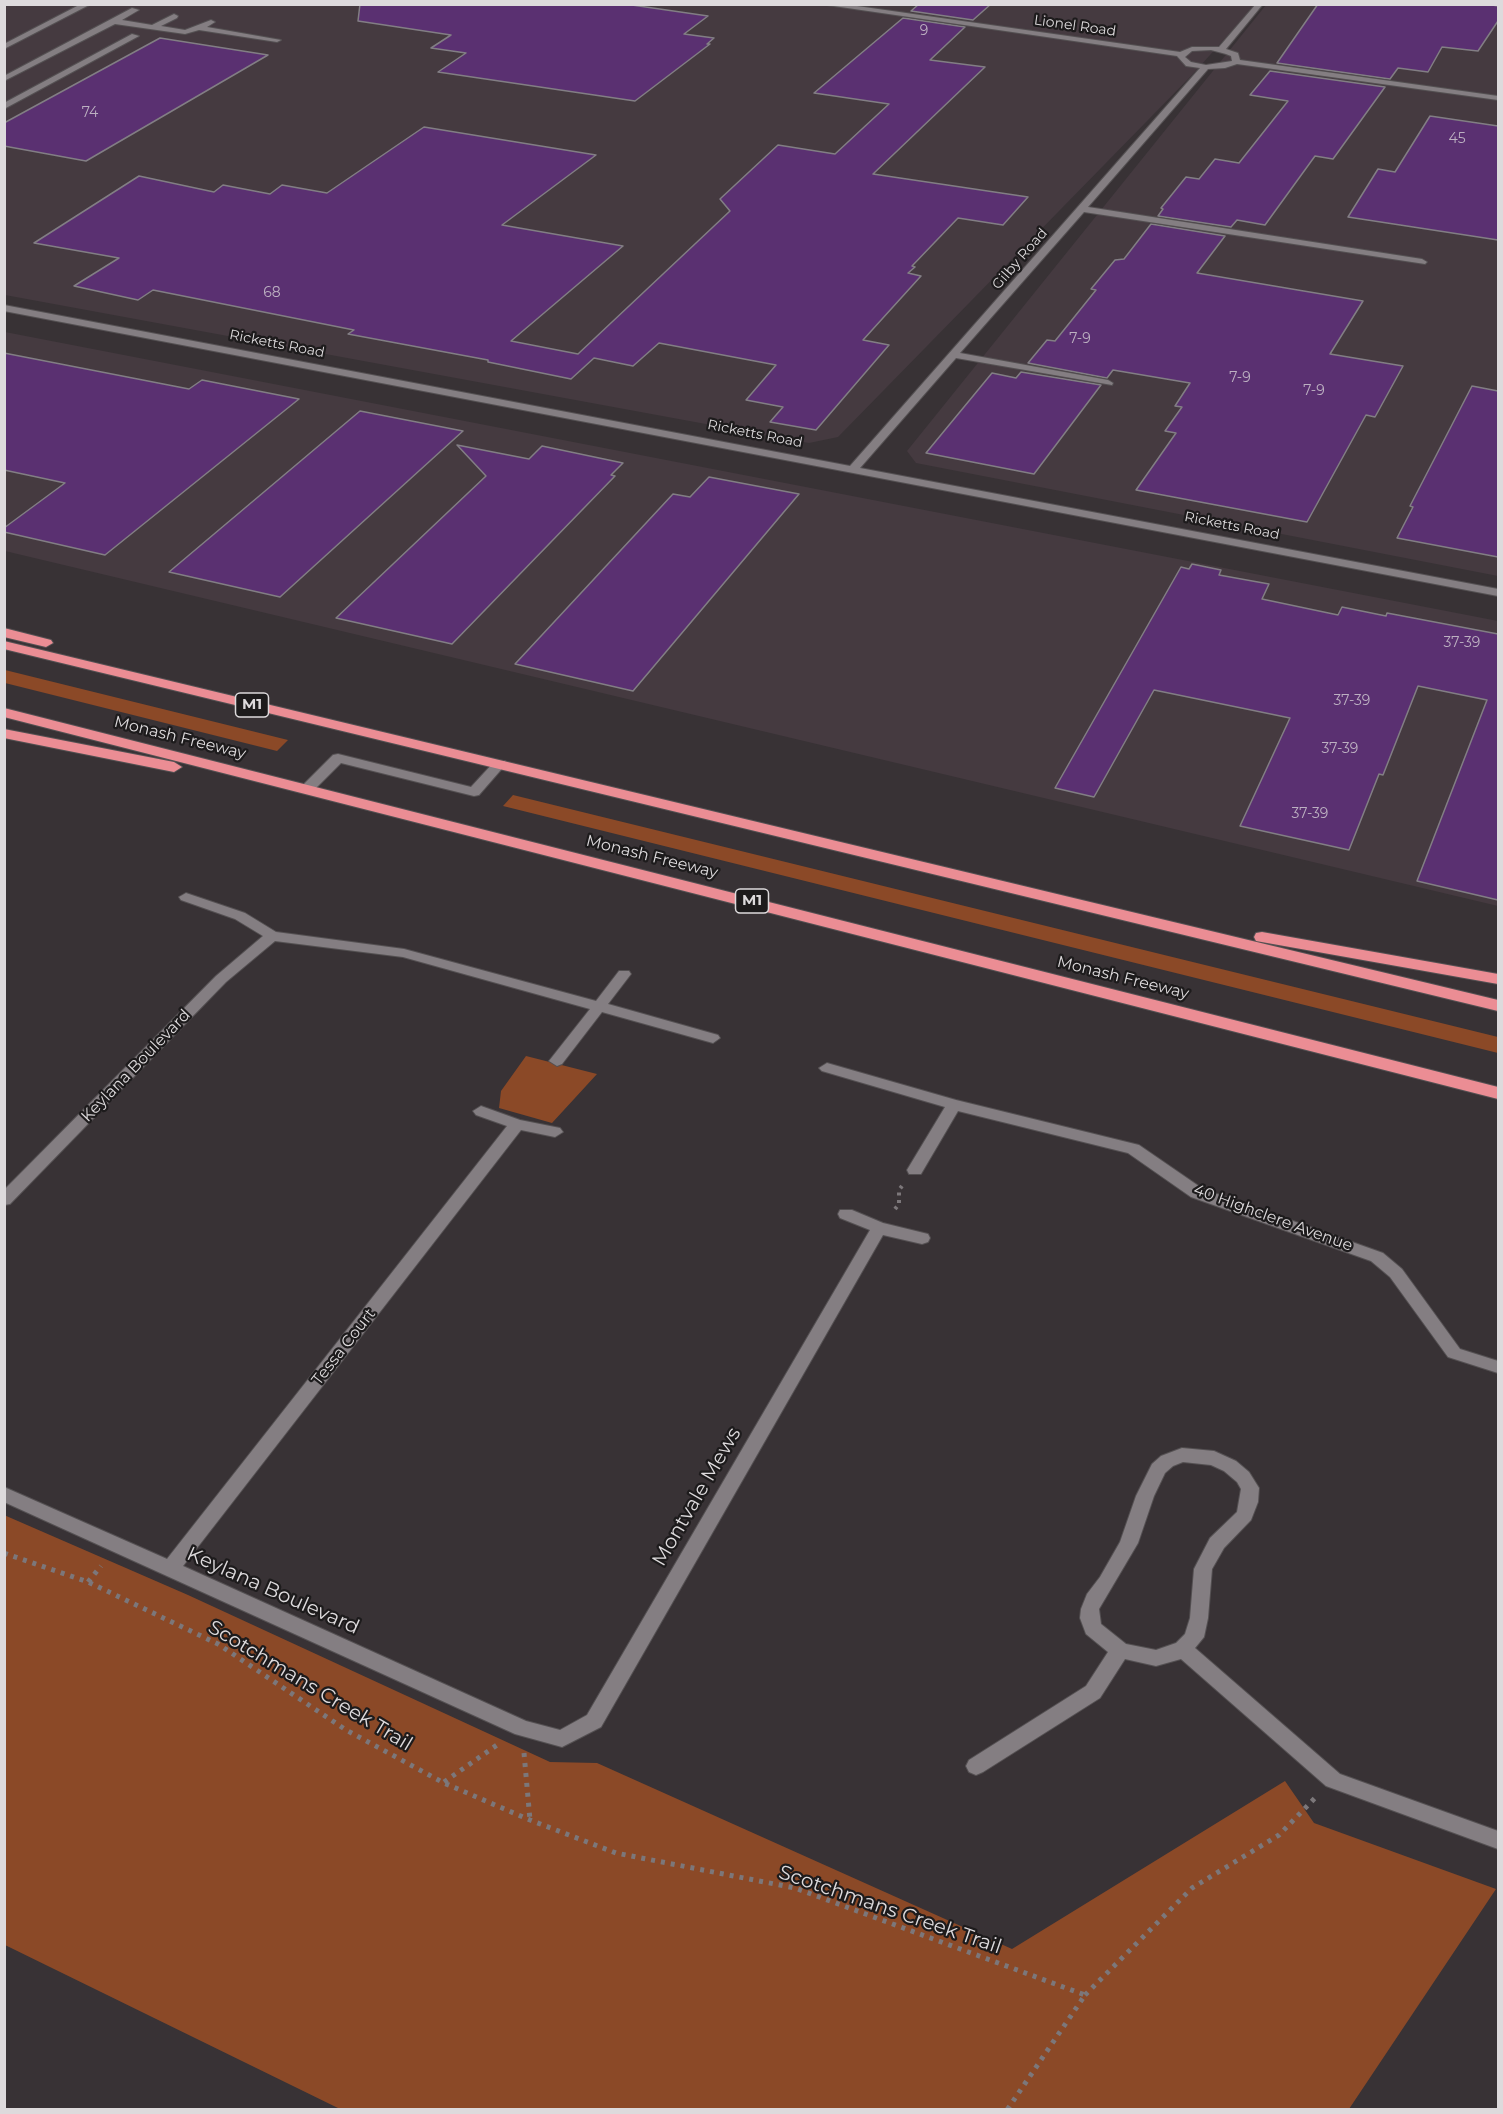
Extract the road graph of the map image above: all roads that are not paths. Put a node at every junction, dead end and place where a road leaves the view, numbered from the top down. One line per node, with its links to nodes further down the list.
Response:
1 (87, 4): 12 (street)
2 (823, 4): 14 (street, Lionel Road)
3 (1260, 4): 13 (street)
4 (135, 10): 6 (street)
5 (174, 16): 8 (street)
6 (114, 21): 8 (street); 17 (street)
7 (211, 22): 9 (street)
8 (153, 27): 9 (street)
9 (199, 28): 11 (street)
10 (135, 36): 19 (street)
11 (277, 40)
12 (4, 47)
13 (1221, 50): 14 (street); 15 (street)
14 (1181, 54): 16 (street)
15 (1236, 62): 16 (street); 18 (street)
16 (1206, 67): 20 (street, Gilby Road)
17 (4, 80)
18 (1498, 98)
19 (4, 107)
20 (1082, 209): 21 (street); 23 (street, Gilby Road)
21 (1422, 262)
22 (4, 308): 25 (street, Ricketts Road)
23 (954, 355): 24 (street); 25 (street, Gilby Road)
24 (1108, 383)
25 (854, 468): 26 (street, Ricketts Road)
26 (1498, 593)
27 (4, 632): 31 (highway)
28 (4, 645): 31 (highway, M1)
29 (4, 712): 32 (highway, Monash Freeway / M1)
30 (4, 733): 33 (highway)
31 (500, 764): 32 (street); 35 (highway, M1)
32 (307, 789): 33 (highway, Monash Freeway / M1)
33 (405, 813): 44 (highway, Monash Freeway / M1)
34 (186, 897): 36 (street)
35 (1092, 907): 38 (highway); 40 (highway, M1)
36 (272, 936): 39 (street); 50 (street, Keylana Boulevard)
37 (624, 974): 39 (street)
38 (1498, 979)
39 (599, 1006): 41 (street); 42 (street)
40 (1498, 1006)
41 (713, 1038)
42 (557, 1061)
43 (827, 1068): 45 (street, 40 Highclere Avenue)
44 (1498, 1093)
45 (954, 1105): 49 (street); 54 (street, 40 Highclere Avenue)
46 (481, 1111): 47 (street)
47 (517, 1124): 48 (street); 56 (street, Tessa Court)
48 (555, 1132)
49 (915, 1170)
50 (4, 1200)
51 (846, 1214): 52 (street)
52 (879, 1228): 53 (street); 59 (street, Montvale Mews)
53 (922, 1238)
54 (1498, 1367)
55 (4, 1494): 56 (street, Keylana Boulevard)
56 (170, 1569): 59 (street, Keylana Boulevard)
57 (1183, 1649): 58 (street); 58 (street); 61 (street)
58 (1120, 1650): 60 (street)
59 (522, 1728)
60 (976, 1766)
61 (1498, 1840)

